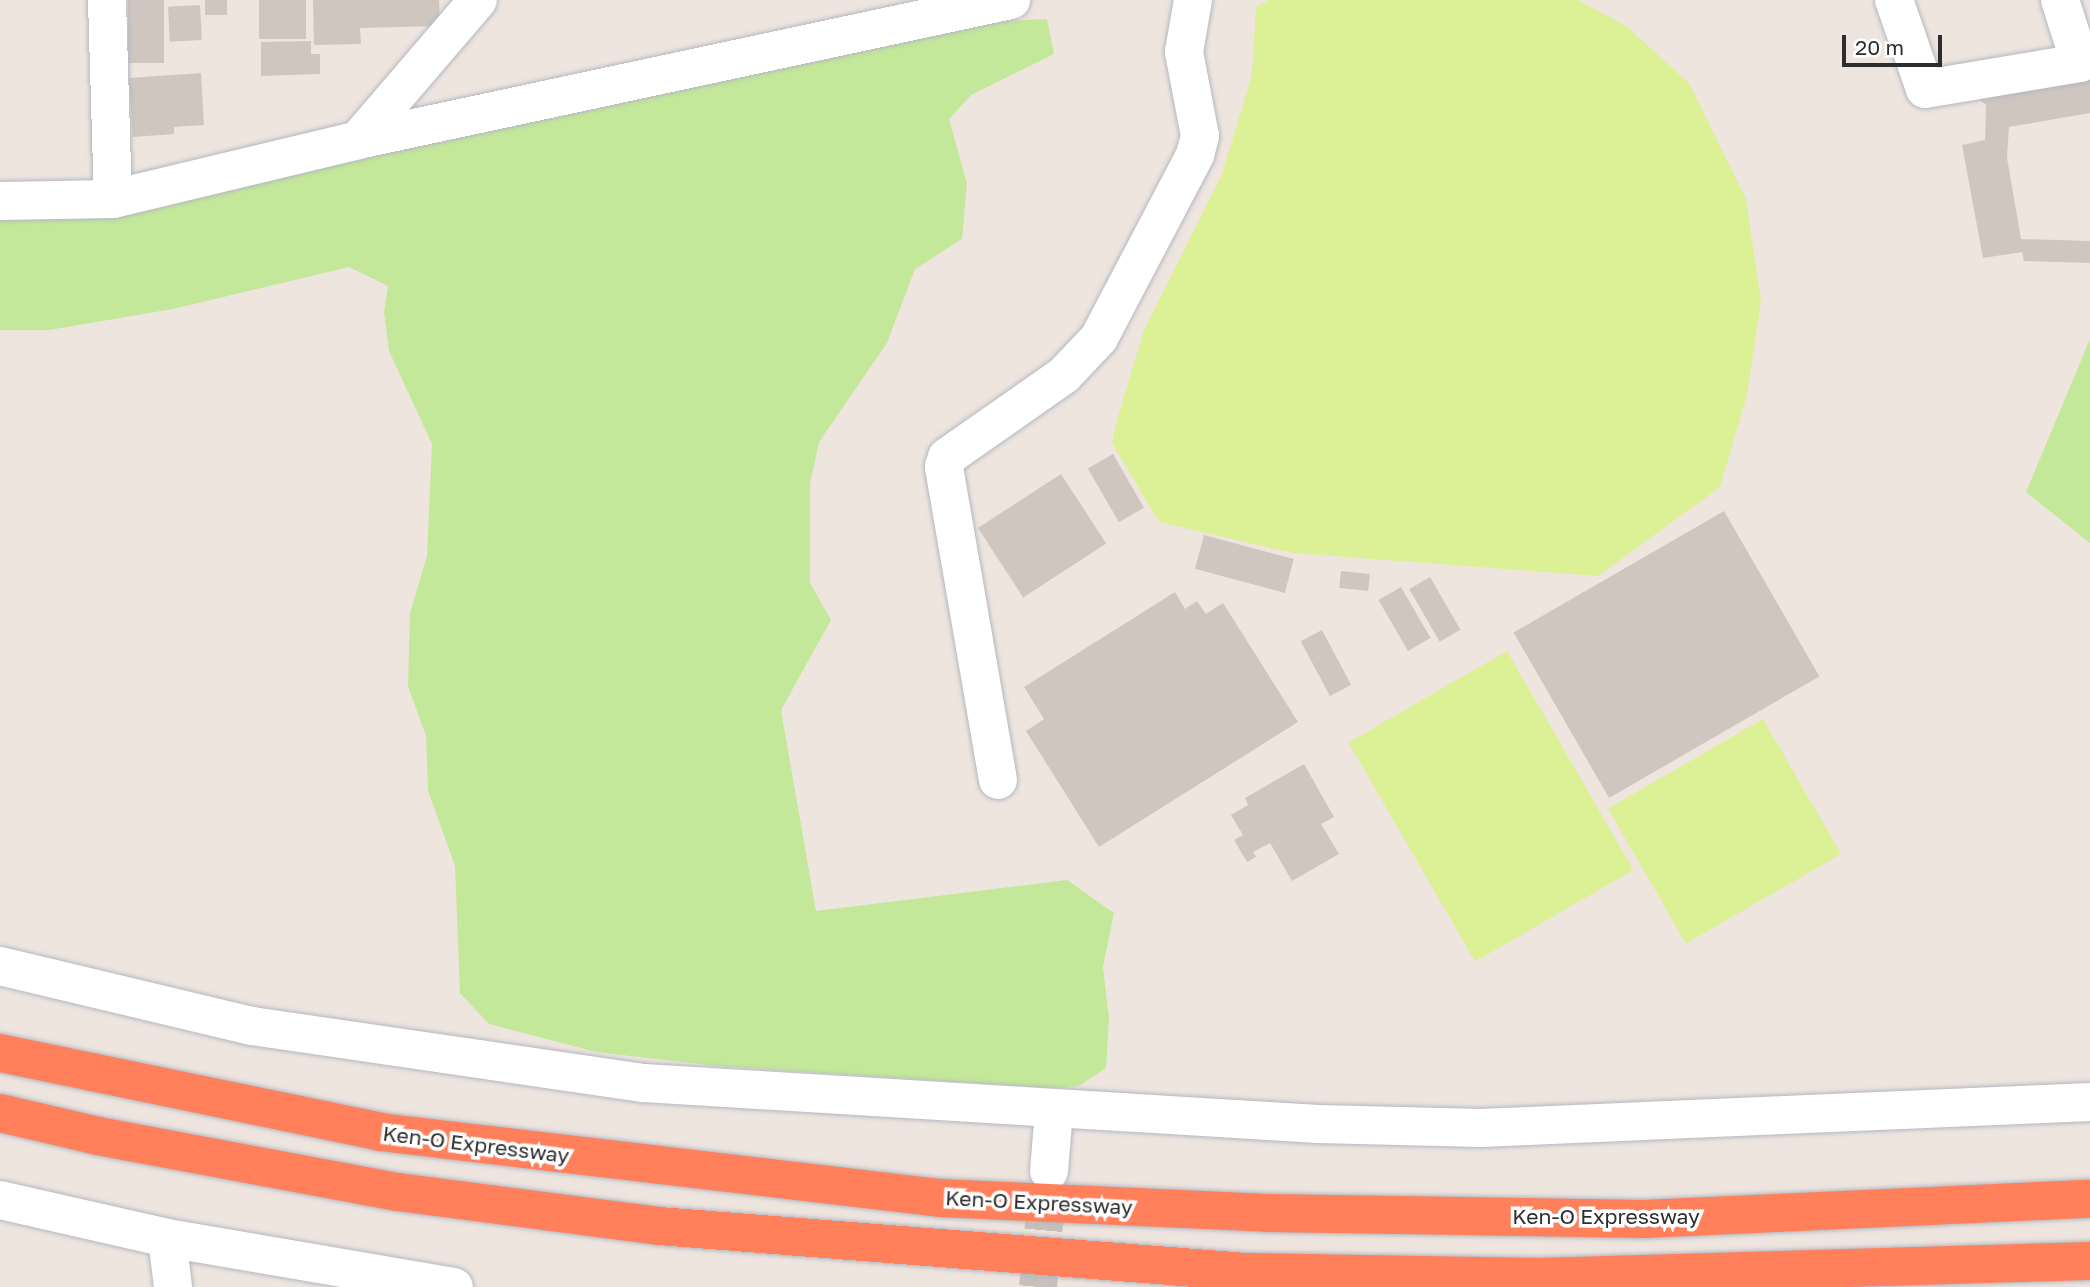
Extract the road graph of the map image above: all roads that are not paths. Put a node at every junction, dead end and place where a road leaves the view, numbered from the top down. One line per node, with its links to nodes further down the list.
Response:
1 (107, 0): 8 (street)
2 (478, 0): 7 (street)
3 (1011, 0): 7 (street)
4 (1193, 0): 10 (street)
5 (1894, 0): 6 (street)
6 (2060, 0)
7 (358, 140): 8 (street)
8 (113, 199): 9 (street)
9 (0, 201)
10 (998, 780)
11 (0, 965): 14 (street)
12 (0, 1053): 17 (highway, Ken-O Expressway)
13 (2090, 1102): 14 (street)
14 (1054, 1110): 16 (street)
15 (0, 1113): 20 (highway)
16 (1049, 1171)
17 (2090, 1199)
18 (0, 1200): 19 (street)
19 (167, 1238): 21 (street); 22 (street)
20 (2090, 1261)
21 (173, 1287)
22 (454, 1287)

